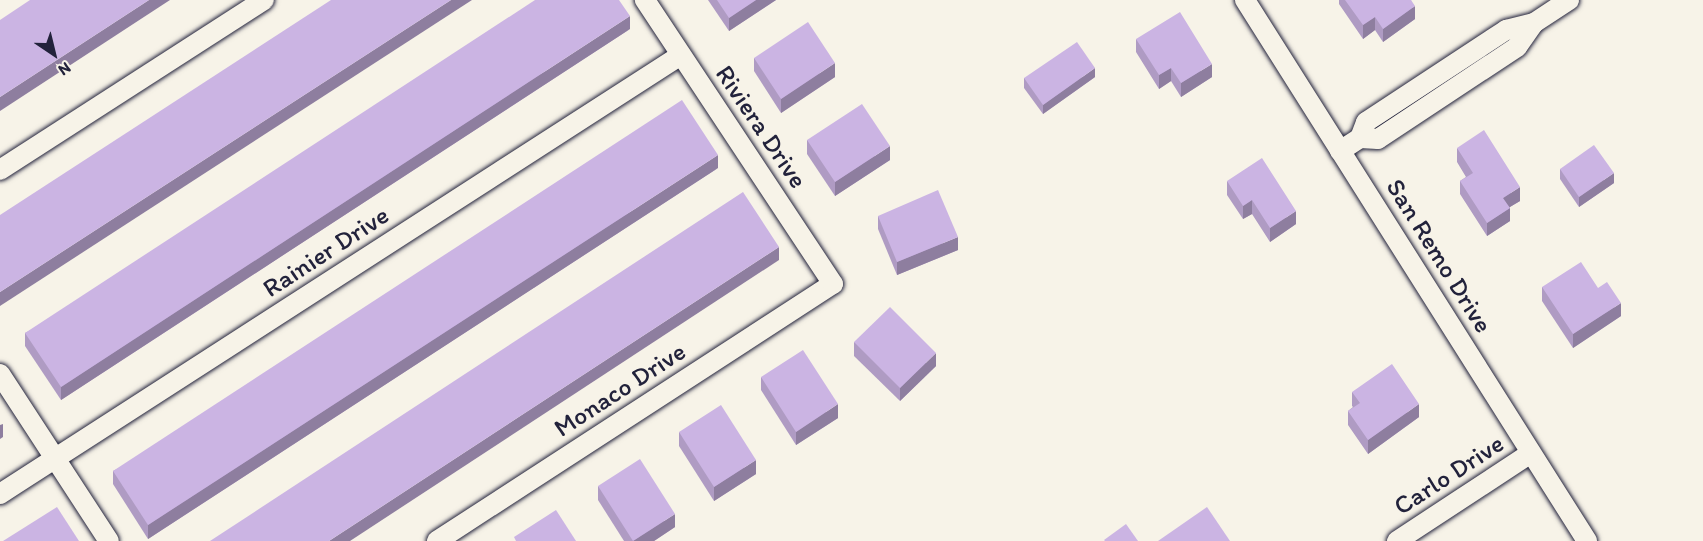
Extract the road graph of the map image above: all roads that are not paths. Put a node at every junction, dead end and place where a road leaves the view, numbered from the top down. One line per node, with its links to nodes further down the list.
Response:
1 (264, 0): 7 (street)
2 (645, 0): 5 (street, Riviera Drive)
3 (1245, 0): 6 (street, San Remo Drive)
4 (1569, 0): 6 (street)
5 (681, 55): 8 (street, Riviera Drive); 11 (street, Rainier Drive)
6 (1340, 151): 10 (street, San Remo Drive)
7 (0, 170)
8 (833, 284): 14 (street, Monaco Drive)
9 (0, 374): 11 (street)
10 (1531, 453): 15 (street, Carlo Drive); 16 (street, San Remo Drive)
11 (55, 458): 12 (street, Rainier Drive); 13 (street)
12 (0, 494)
13 (109, 541)
14 (436, 541)
15 (1397, 541)
16 (1587, 541)

